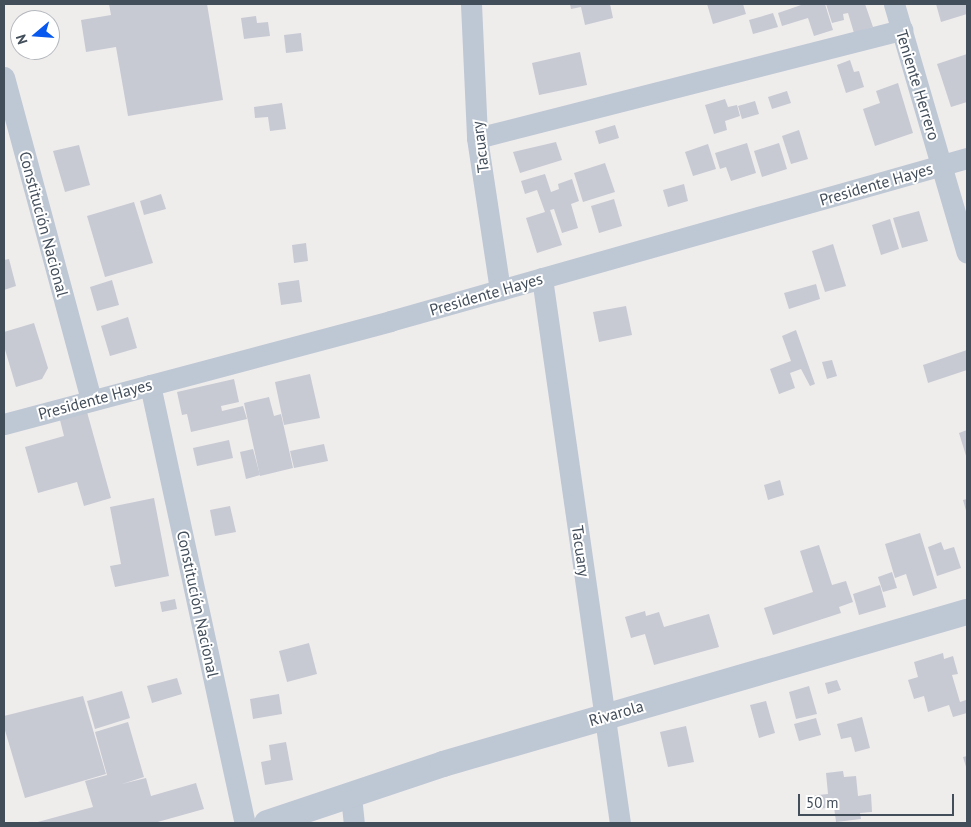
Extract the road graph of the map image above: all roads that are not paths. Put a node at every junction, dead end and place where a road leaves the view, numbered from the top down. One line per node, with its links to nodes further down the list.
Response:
1 (471, 4): 5 (street, Tacuary)
2 (894, 4): 3 (street, Teniente Herrero)
3 (902, 30): 5 (street); 7 (street, Teniente Herrero)
4 (4, 77): 12 (street, Constitución Nacional)
5 (477, 138): 10 (street, Tacuary)
6 (967, 158): 7 (street, Presidente Hayes)
7 (942, 165): 8 (street, Teniente Herrero); 9 (street, Presidente Hayes)
8 (967, 254)
9 (542, 278): 10 (street, Presidente Hayes); 15 (street, Tacuary)
10 (500, 290): 11 (street, Presidente Hayes)
11 (150, 385): 12 (street, Presidente Hayes); 17 (street, Constitución Nacional)
12 (91, 400): 13 (street, Presidente Hayes)
13 (4, 424)
14 (967, 612): 15 (street, Rivarola)
15 (605, 716): 16 (street, Rivarola); 20 (street, Tacuary)
16 (350, 796): 18 (street, Rivarola); 19 (street)
17 (245, 823)
18 (267, 823)
19 (354, 823)
20 (620, 823)

